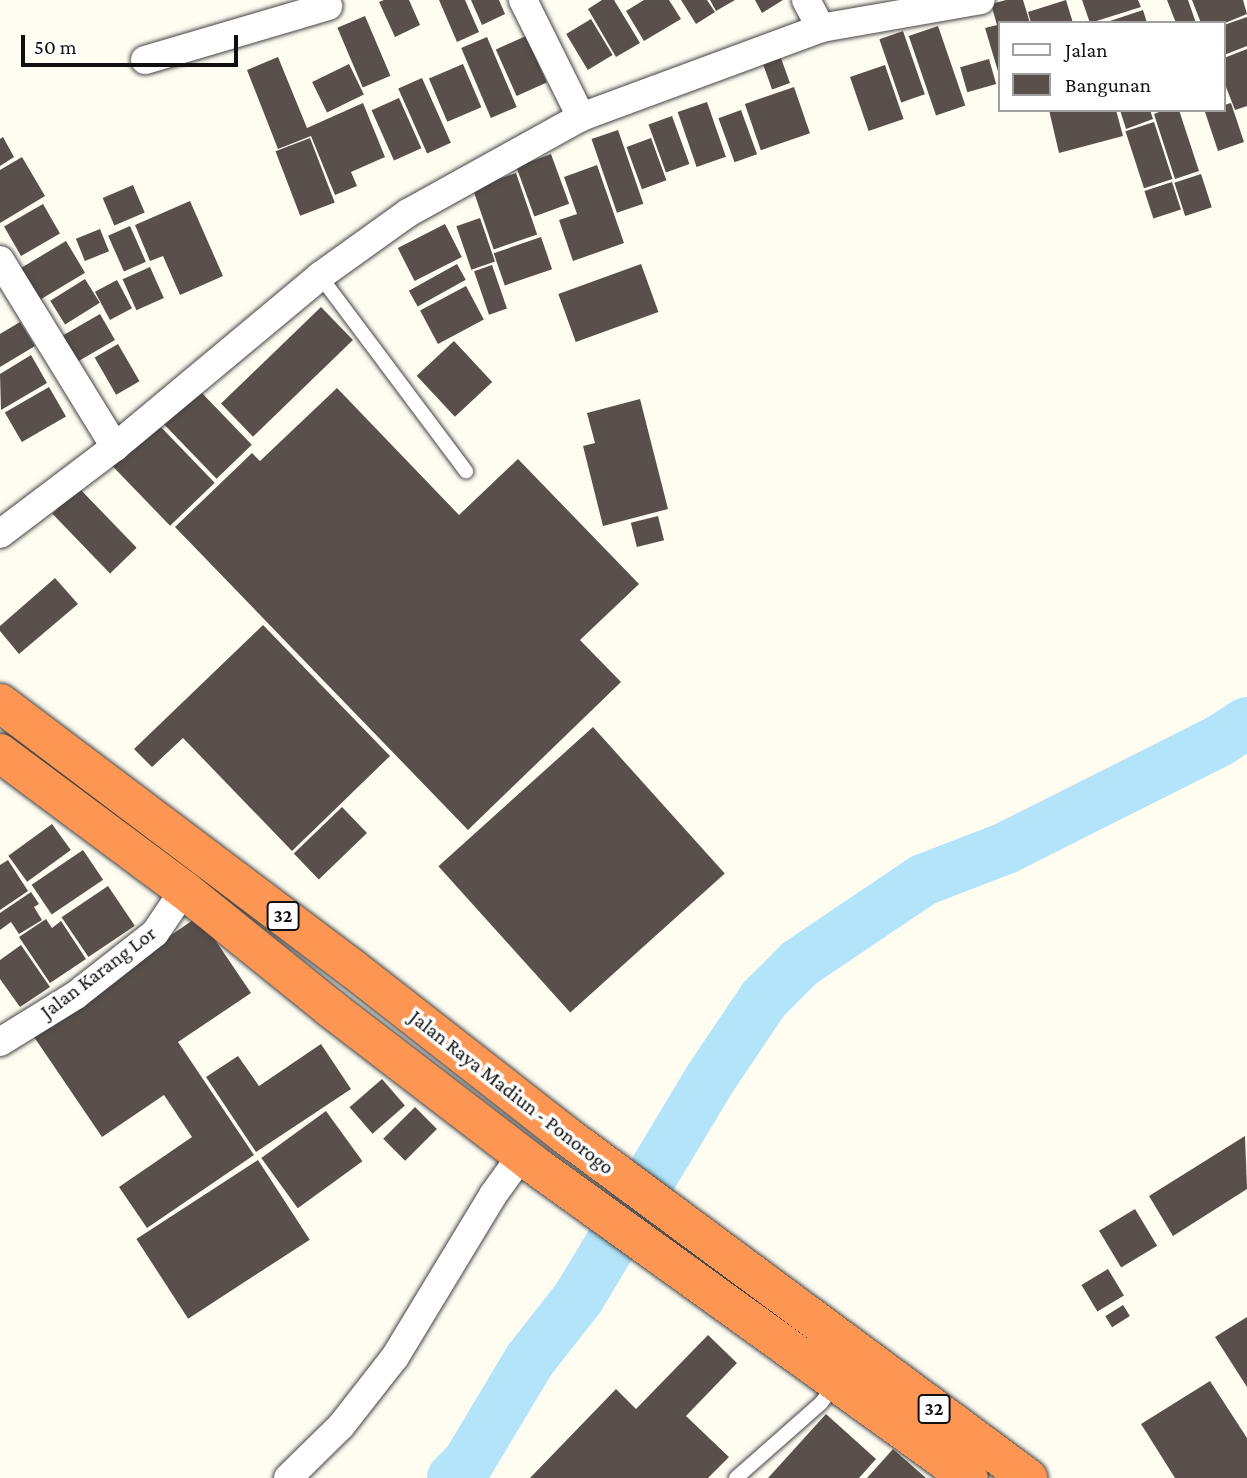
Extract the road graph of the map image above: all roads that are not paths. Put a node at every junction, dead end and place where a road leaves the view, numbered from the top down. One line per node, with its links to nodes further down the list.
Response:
1 (523, 0): 7 (street)
2 (806, 0): 5 (street)
3 (981, 0): 5 (street)
4 (334, 2): 6 (street)
5 (821, 28): 7 (street)
6 (145, 60)
7 (581, 117): 9 (street)
8 (0, 260): 10 (street)
9 (320, 276): 10 (street); 11 (lane)
10 (115, 447): 12 (street)
11 (466, 471)
12 (0, 534)
13 (0, 703): 16 (highway, Jalan Raya Madiun - Ponorogo / 32)
14 (0, 753): 15 (highway, Jalan Raya Madiun - Ponorogo / 32)
15 (184, 890): 17 (highway, Jalan Raya Madiun - Ponorogo / 32); 18 (street, Jalan Karang Lor)
16 (354, 969): 17 (highway); 20 (highway, Jalan Raya Madiun - Ponorogo / 32)
17 (330, 1008): 19 (highway, Jalan Raya Madiun - Ponorogo / 32)
18 (0, 1042)
19 (514, 1173): 20 (highway, Jalan Raya Madiun - Ponorogo / 32); 21 (street)
20 (842, 1363): 22 (lane); 23 (highway, Jalan Raya Madiun - Ponorogo / 32); 24 (highway, Jalan Raya Madiun - Ponorogo / 32)
21 (288, 1478)
22 (736, 1478)
23 (969, 1478)
24 (1028, 1478)

